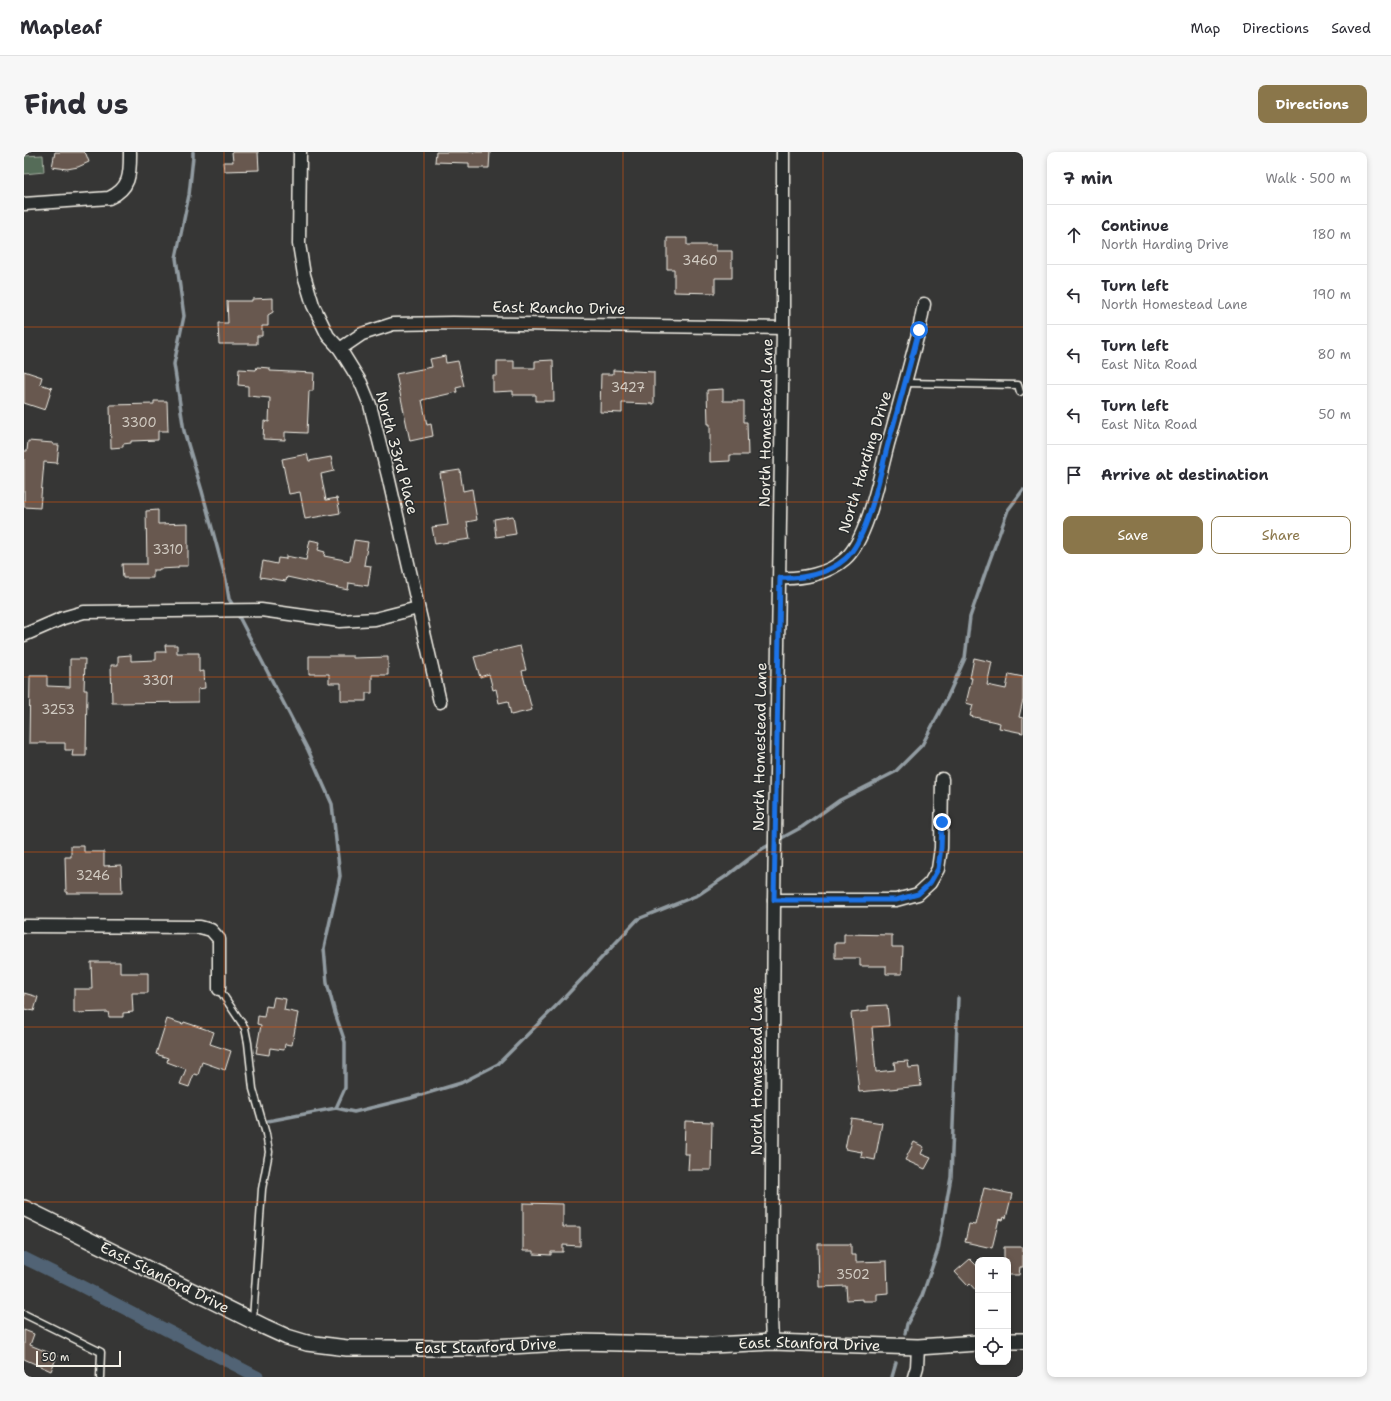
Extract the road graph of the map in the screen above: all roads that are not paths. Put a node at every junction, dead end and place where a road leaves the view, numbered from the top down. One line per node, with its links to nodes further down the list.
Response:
1 (130, 152): 4 (street)
2 (300, 152): 7 (street, North 33rd Place)
3 (783, 152): 6 (street, North Homestead Lane)
4 (24, 204)
5 (924, 304): 8 (street, North Harding Drive)
6 (783, 328): 7 (street, East Rancho Drive); 10 (street, North Homestead Lane)
7 (340, 350): 11 (street, North 33rd Place)
8 (905, 383): 9 (lane); 10 (street, North Harding Drive)
9 (1020, 392)
10 (780, 578): 15 (street, North Homestead Lane)
11 (418, 608): 12 (street); 13 (street, North 33rd Place)
12 (24, 635)
13 (440, 702)
14 (942, 779): 15 (street)
15 (774, 900): 23 (street, North Homestead Lane)
16 (24, 926): 17 (street)
17 (219, 989): 20 (lane)
18 (24, 1208): 20 (street, East Stanford Drive)
19 (24, 1314): 26 (lane)
20 (253, 1321): 23 (street, East Stanford Drive)
21 (1011, 1341): 22 (street)
22 (1023, 1341)
23 (772, 1342): 25 (street, East Stanford Drive)
24 (975, 1343): 25 (street, East Stanford Drive)
25 (918, 1347): 27 (street)
26 (100, 1377)
27 (914, 1377)

